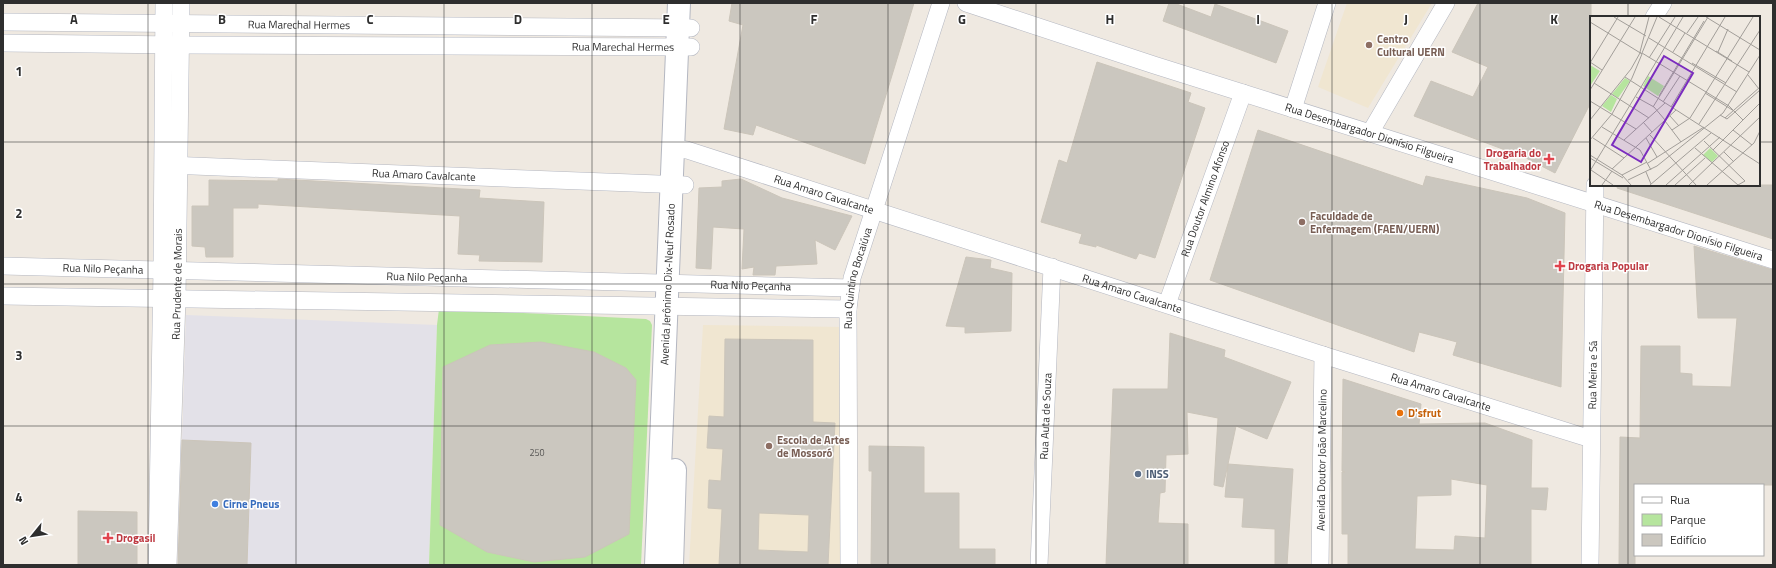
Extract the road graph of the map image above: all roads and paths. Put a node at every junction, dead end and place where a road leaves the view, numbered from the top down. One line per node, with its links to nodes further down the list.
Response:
1 (164, 3): 12 (street, Rua Prudente de Morais)
2 (182, 3): 13 (street, Rua Prudente de Morais)
3 (679, 3): 14 (main road, Avenida Jerônimo Dix-Neuf Rosado)
4 (692, 3): 14 (main road, Avenida Jerônimo Dix-Neuf Rosado)
5 (941, 3): 26 (street, Rua Quintino Bocaiúva)
6 (966, 3): 18 (street, Rua Desembargador Dionísio Filgueira)
7 (1327, 3): 19 (street)
8 (1446, 3): 20 (street)
9 (1663, 3): 10 (street)
10 (1655, 16)
11 (3, 22): 12 (street, Rua Marechal Hermes)
12 (164, 23): 13 (street, Rua Marechal Hermes); 16 (street, Rua Prudente de Morais)
13 (181, 24): 14 (street, Rua Marechal Hermes); 17 (street, Rua Prudente de Morais)
14 (684, 37): 17 (street, Rua Marechal Hermes); 21 (main road, Avenida Jerônimo Dix-Neuf Rosado)
15 (3, 43): 16 (street, Rua Marechal Hermes)
16 (163, 44): 17 (street, Rua Marechal Hermes); 22 (street, Rua Prudente de Morais)
17 (180, 45): 22 (street, Rua Prudente de Morais)
18 (1243, 93): 19 (street, Rua Desembargador Dionísio Filgueira); 35 (street, Rua Doutor Almino Afonso)
19 (1293, 109): 20 (street, Rua Desembargador Dionísio Filgueira)
20 (1370, 133): 25 (street, Rua Desembargador Dionísio Filgueira)
21 (680, 149): 23 (main road, Avenida Jerônimo Dix-Neuf Rosado); 26 (street, Rua Amaro Cavalcante)
22 (171, 165): 23 (street, Rua Amaro Cavalcante); 30 (street, Rua Prudente de Morais)
23 (679, 186): 31 (main road, Avenida Jerônimo Dix-Neuf Rosado)
24 (1595, 186): 25 (street, Rua Meira e Sá)
25 (1595, 204): 27 (street, Rua Desembargador Dionísio Filgueira); 39 (street, Rua Meira e Sá)
26 (874, 210): 29 (street, Rua Amaro Cavalcante); 32 (street, Rua Quintino Bocaiúva)
27 (1773, 260)
28 (3, 266): 30 (street, Rua Nilo Peçanha)
29 (1052, 267): 35 (street, Rua Amaro Cavalcante); 45 (street, Rua Auta de Souza)
30 (170, 270): 31 (street, Rua Nilo Peçanha); 34 (street, Rua Prudente de Morais)
31 (675, 283): 32 (street, Rua Nilo Peçanha); 36 (main road, Avenida Jerônimo Dix-Neuf Rosado)
32 (850, 288): 37 (street, Rua Quintino Bocaiúva)
33 (3, 296): 34 (street, Rua Nilo Peçanha)
34 (169, 298): 36 (street, Rua Nilo Peçanha); 40 (street, Rua Prudente de Morais); 41 (street, Rua Prudente de Morais)
35 (1167, 304): 38 (street, Rua Amaro Cavalcante)
36 (674, 307): 37 (street, Rua Nilo Peçanha); 42 (main road, Avenida Jerônimo Dix-Neuf Rosado); 43 (main road, Avenida Jerônimo Dix-Neuf Rosado)
37 (848, 309): 44 (street, Rua Quintino Bocaiúva)
38 (1323, 355): 39 (street, Rua Amaro Cavalcante); 46 (street, Avenida Doutor João Marcelino)
39 (1591, 439): 47 (street, Rua Meira e Sá)
40 (157, 565)
41 (168, 565)
42 (656, 565)
43 (672, 565)
44 (849, 565)
45 (1039, 565)
46 (1320, 565)
47 (1590, 565)

